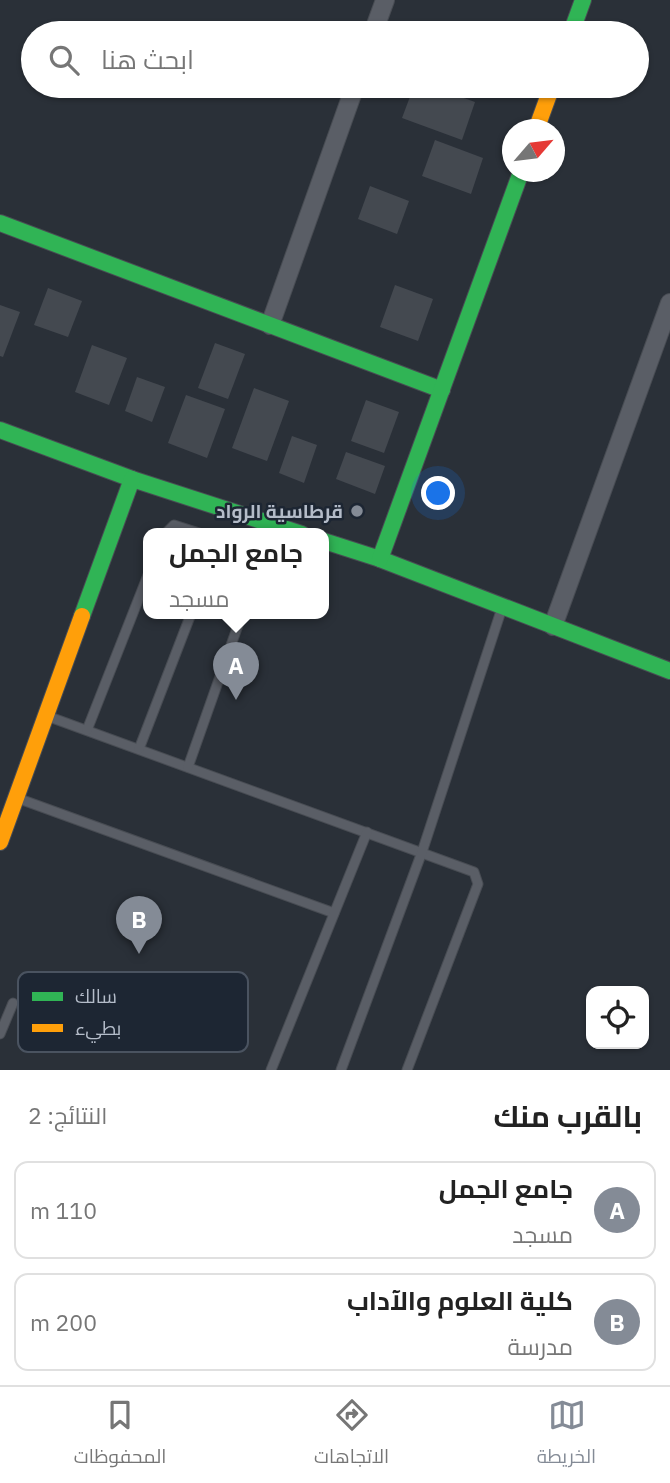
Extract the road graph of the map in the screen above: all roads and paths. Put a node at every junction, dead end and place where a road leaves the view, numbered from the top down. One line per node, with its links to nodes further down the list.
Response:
1 (385, 0): 3 (street)
2 (583, 0): 4 (street)
3 (377, 21)
4 (575, 21)
5 (351, 98): 11 (street)
6 (548, 98): 7 (street)
7 (540, 119)
8 (517, 182): 12 (street)
9 (0, 223): 11 (street)
10 (670, 303): 22 (street)
11 (270, 325): 12 (street)
12 (442, 390): 17 (street)
13 (0, 430): 14 (street)
14 (132, 479): 15 (street); 24 (street)
15 (269, 528)
16 (329, 543): 17 (street)
17 (380, 559): 19 (street)
18 (143, 590): 25 (lane)
19 (502, 606): 22 (street); 31 (lane)
20 (189, 619): 26 (lane)
21 (240, 619): 27 (lane)
22 (553, 626): 23 (street)
23 (670, 671)
24 (46, 715): 25 (lane); 28 (street)
25 (87, 730): 26 (lane)
26 (139, 749): 27 (lane)
27 (188, 767): 29 (lane)
28 (16, 798): 30 (street); 32 (lane)
29 (367, 832): 31 (lane); 32 (lane)
30 (0, 842)
31 (422, 852): 36 (lane); 37 (lane)
32 (334, 913): 35 (lane)
33 (13, 1003): 34 (lane)
34 (0, 1034)
35 (271, 1070)
36 (341, 1070)
37 (407, 1070)

